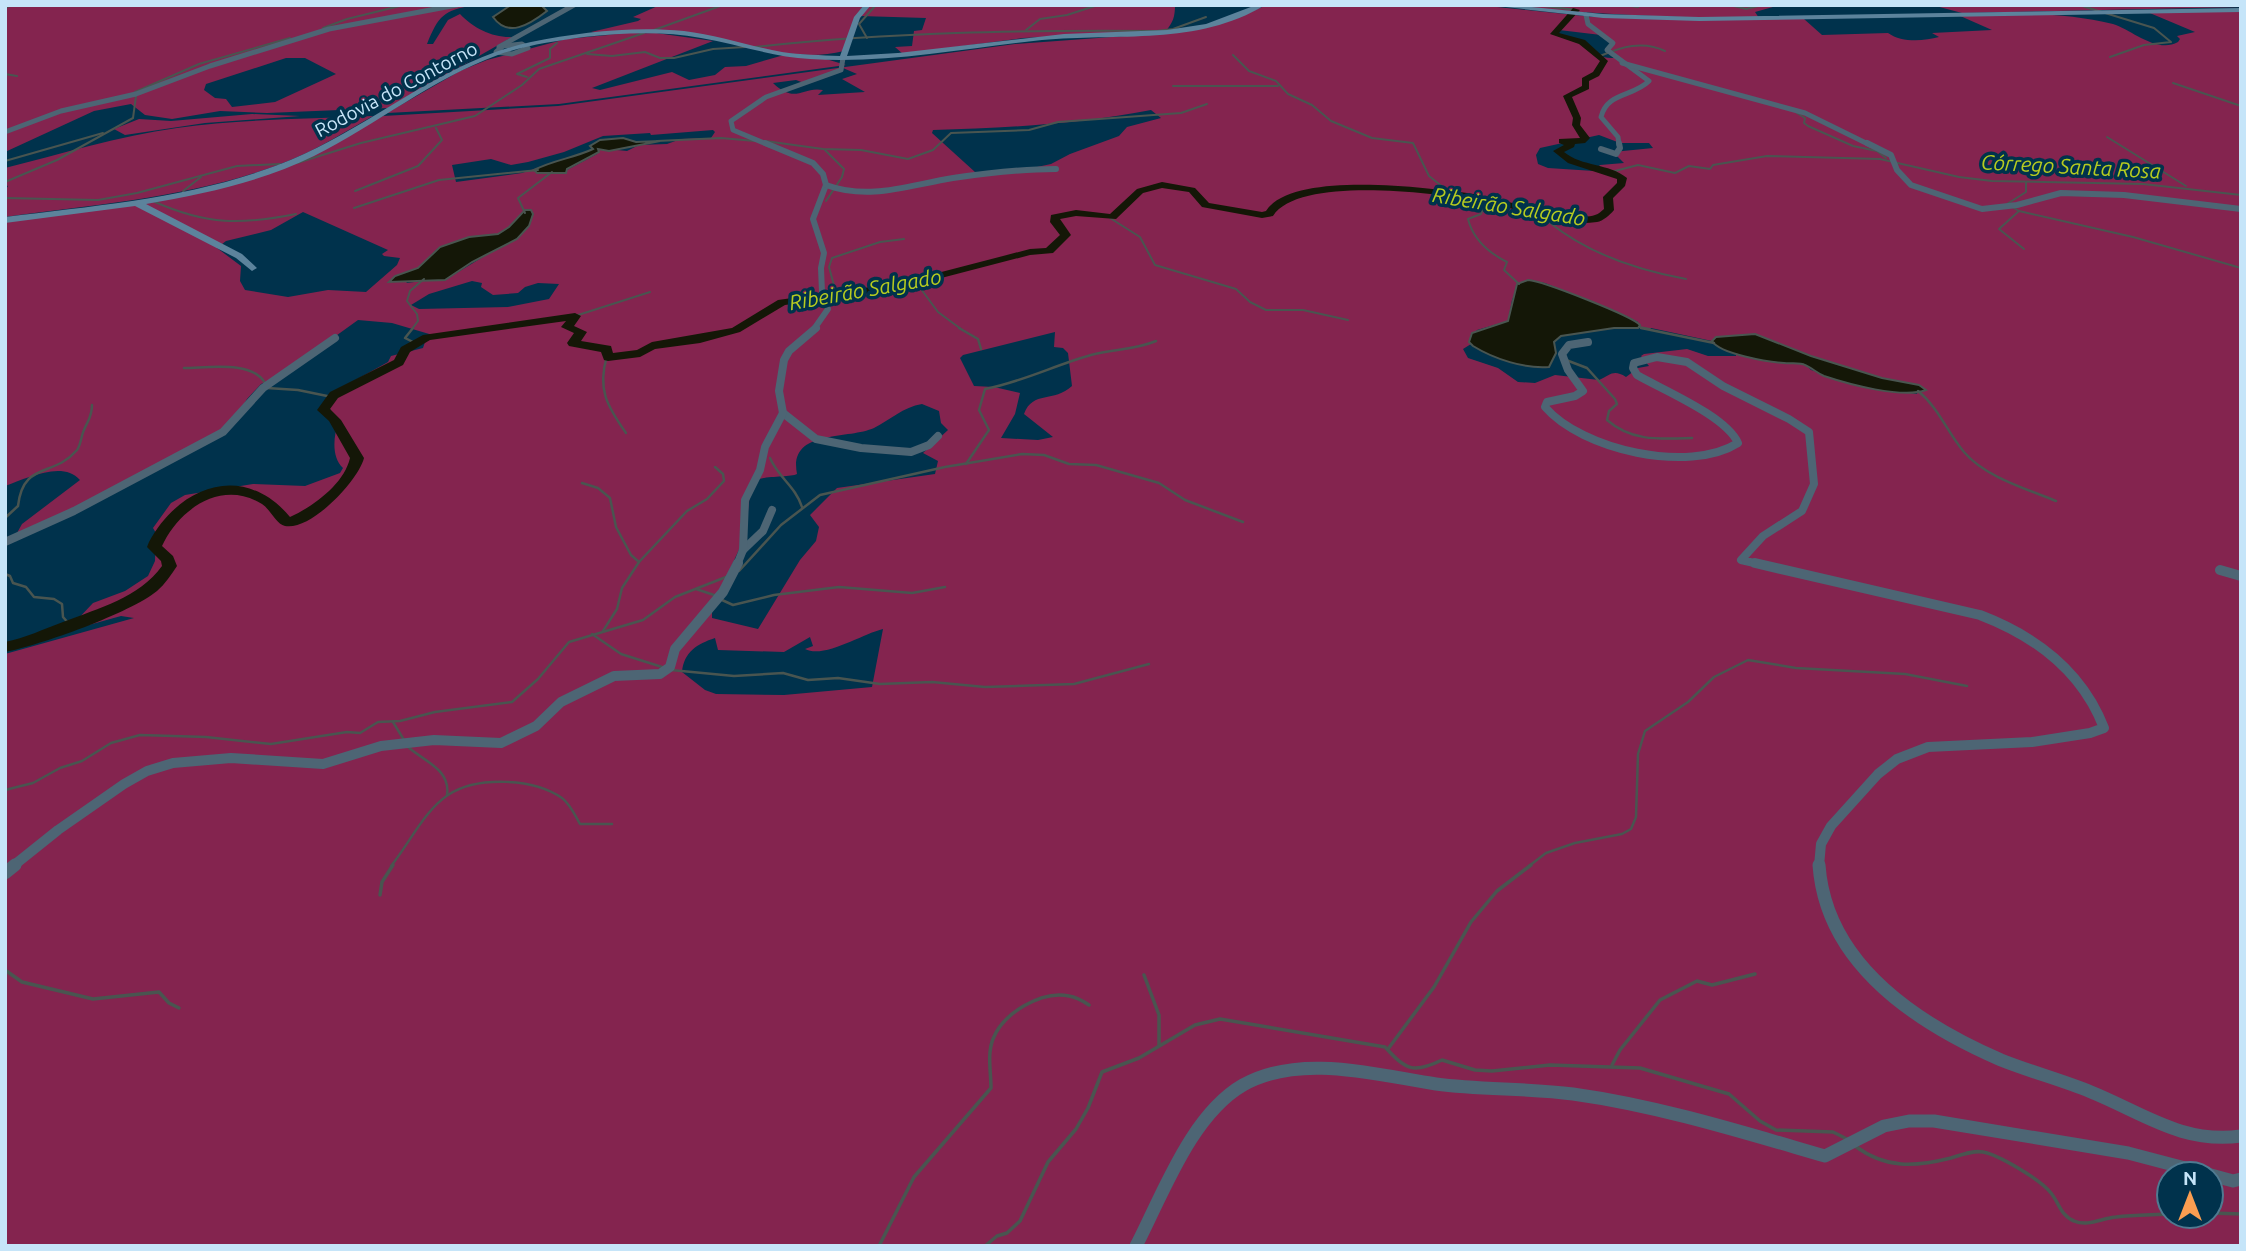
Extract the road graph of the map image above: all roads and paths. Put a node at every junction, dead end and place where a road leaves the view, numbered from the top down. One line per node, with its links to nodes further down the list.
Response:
1 (457, 5): 15 (street)
2 (574, 5): 8 (street)
3 (869, 5): 12 (main road)
4 (1262, 5): 12 (main road)
5 (1490, 5): 7 (main road)
6 (2241, 10): 7 (main road)
7 (1586, 15): 14 (street)
8 (513, 39): 9 (street); 10 (street)
9 (523, 46): 10 (main road, Rodovia do Contorno); 11 (street); 12 (main road, Rodovia do Contorno)
10 (498, 50): 11 (street); 13 (main road, Rodovia do Contorno)
11 (512, 54): 13 (main road)
12 (843, 58): 18 (street)
13 (476, 62): 19 (main road, Rodovia do Contorno)
14 (1622, 63): 16 (street); 20 (street)
15 (5, 132)
16 (1601, 149)
17 (1056, 169): 18 (street)
18 (827, 185): 25 (street)
19 (135, 202): 21 (main road, Rodovia do Contorno); 22 (main road)
20 (2241, 209)
21 (5, 220)
22 (252, 268)
23 (335, 338): 28 (street)
24 (1588, 342): 33 (street)
25 (783, 413): 26 (street); 29 (street)
26 (938, 436)
27 (772, 510): 29 (street)
28 (5, 542)
29 (743, 550): 32 (street)
30 (2220, 570): 31 (street)
31 (2241, 576)
32 (5, 873)
33 (2241, 1136)
34 (2155, 1160): 35 (street)
35 (1136, 1246)

